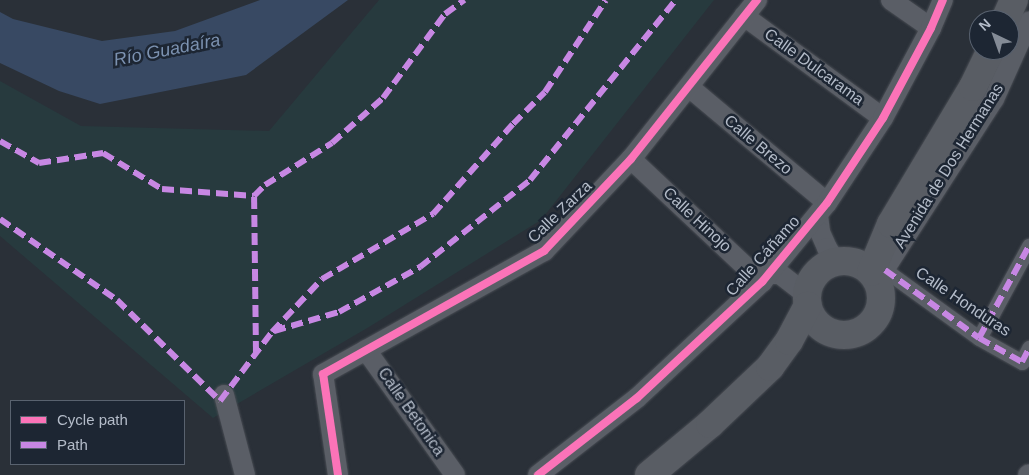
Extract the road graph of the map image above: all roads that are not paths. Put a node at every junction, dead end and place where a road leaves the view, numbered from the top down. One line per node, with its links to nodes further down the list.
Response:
1 (756, 0): 4 (street, Calle Zarza)
2 (891, 0): 6 (street)
3 (943, 0): 6 (street, Calle Cáñamo)
4 (744, 16): 8 (street, Calle Zarza); 9 (street, Calle Dulcarama)
5 (1029, 22): 13 (street, Avenida de Dos Hermanas)
6 (931, 28): 9 (street, Calle Cáñamo)
7 (986, 60): 13 (main road)
8 (689, 87): 10 (street, Calle Zarza); 11 (street, Calle Brezo)
9 (882, 118): 11 (street, Calle Cáñamo)
10 (631, 159): 14 (street, Calle Hinojo); 18 (street, Calle Zarza)
11 (823, 209): 13 (street); 14 (street, Calle Cáñamo)
12 (1029, 246): 17 (street)
13 (864, 269): 15 (main road); 16 (main road); 17 (street, Calle Honduras)
14 (766, 278): 15 (street); 25 (street, Calle Cáñamo)
15 (807, 301): 16 (main road); 20 (main road)
16 (835, 334): 20 (main road)
17 (979, 338): 19 (street, Calle Honduras)
18 (366, 350): 23 (street, Calle Zarza); 24 (street, Calle Betonica)
19 (1025, 355)
20 (770, 367): 26 (main road)
21 (224, 395): 22 (street)
22 (245, 475)
23 (338, 475)
24 (455, 475)
25 (538, 475)
26 (648, 475)

